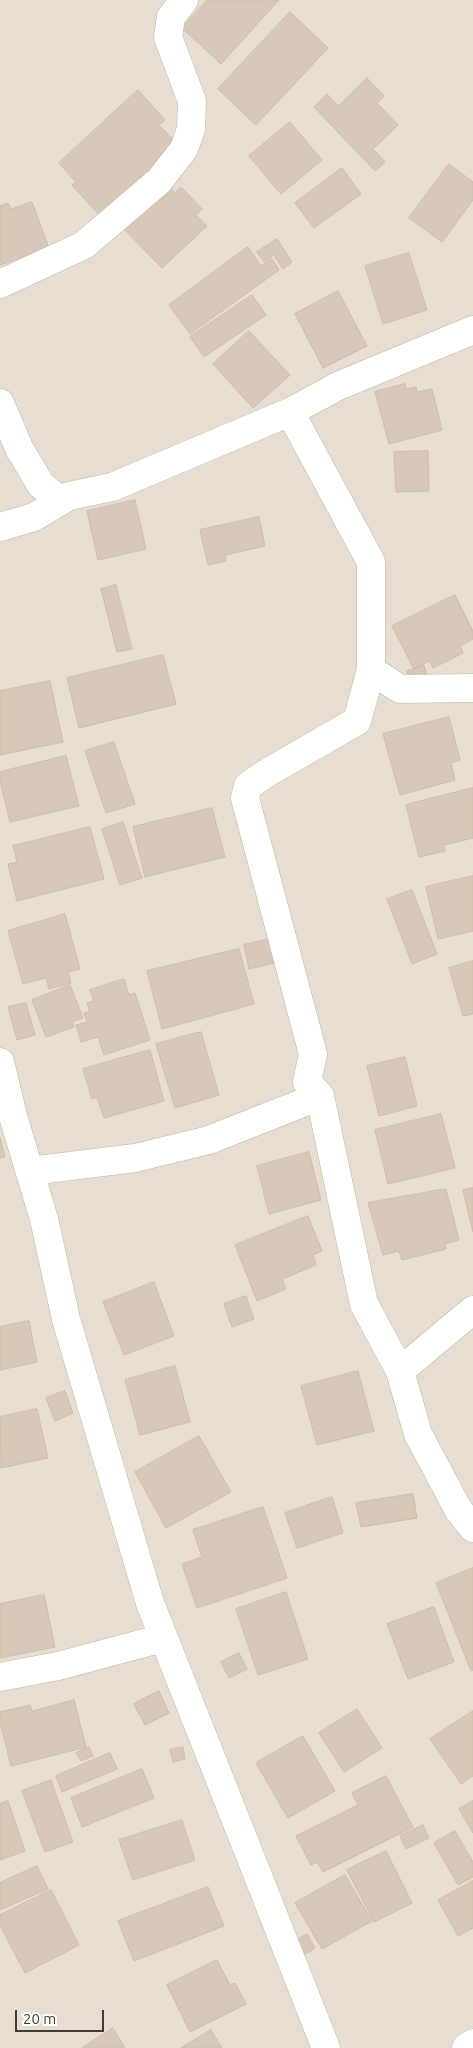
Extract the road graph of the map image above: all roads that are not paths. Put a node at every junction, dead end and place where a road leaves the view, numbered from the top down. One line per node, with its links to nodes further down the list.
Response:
1 (184, 0): 2 (street)
2 (0, 283)
3 (473, 330): 5 (street)
4 (0, 403): 6 (street)
5 (290, 412): 6 (street); 8 (street)
6 (60, 501): 7 (street)
7 (0, 527)
8 (371, 670): 9 (street); 11 (street)
9 (473, 688)
10 (0, 1062): 12 (street)
11 (320, 1096): 12 (street); 14 (street)
12 (30, 1171): 16 (street)
13 (473, 1310): 14 (street)
14 (400, 1371): 15 (street)
15 (473, 1528)
16 (163, 1638): 17 (street); 19 (street)
17 (0, 1677)
18 (473, 2043): 20 (street)
19 (326, 2048)
20 (466, 2048)

